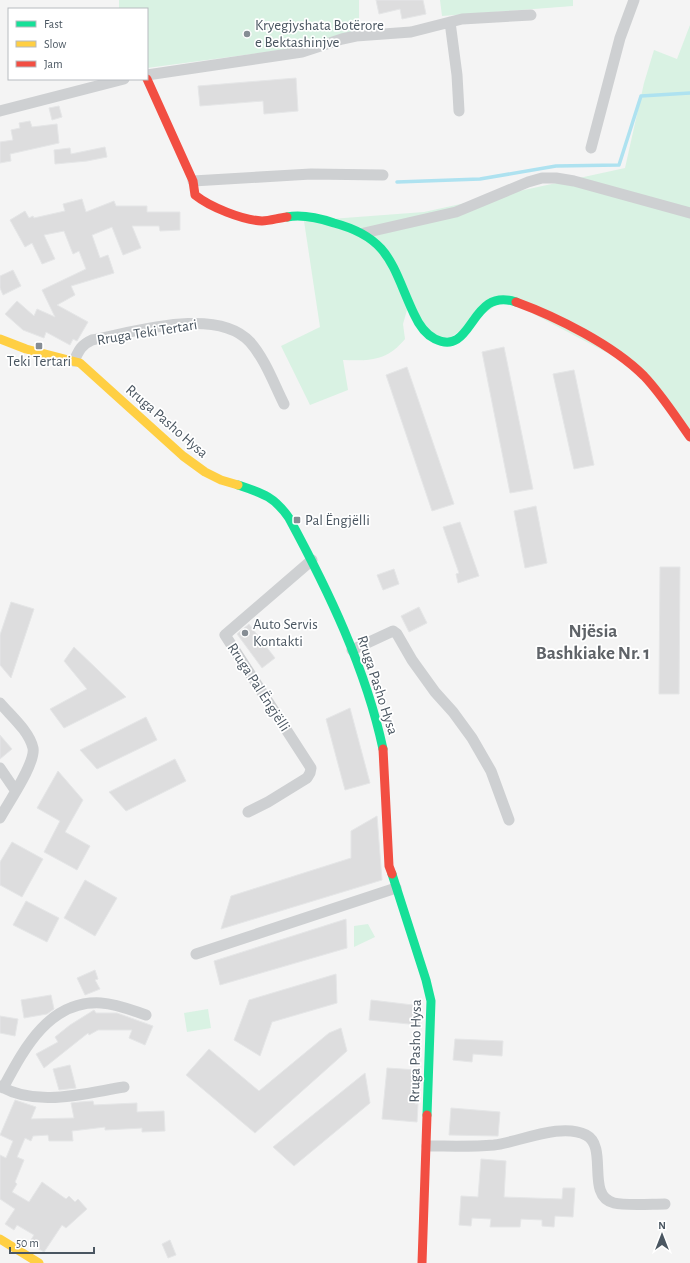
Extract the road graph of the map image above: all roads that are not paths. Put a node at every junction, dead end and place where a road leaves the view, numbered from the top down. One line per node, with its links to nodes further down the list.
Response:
1 (634, 0): 9 (street)
2 (531, 15): 3 (street)
3 (450, 22): 4 (street); 8 (street)
4 (148, 75)
5 (120, 80): 7 (street)
6 (147, 80): 11 (main road)
7 (0, 111)
8 (459, 111)
9 (591, 148)
10 (382, 175): 11 (street)
11 (193, 181): 13 (main road)
12 (690, 212): 13 (street)
13 (364, 233): 17 (main road)
14 (0, 339): 15 (main road, Rruga Pasho Hysa)
15 (74, 360): 16 (street, Rruga Teki Tertari); 18 (main road, Rruga Pasho Hysa)
16 (284, 404)
17 (690, 437)
18 (312, 560): 19 (main road, Rruga Pasho Hysa); 23 (street, Rruga Pal Ëngjëlli)
19 (352, 650): 25 (street); 26 (main road, Rruga Pasho Hysa)
20 (0, 703): 22 (street)
21 (0, 768): 22 (street)
22 (16, 790): 24 (street)
23 (248, 812)
24 (0, 818)
25 (509, 820)
26 (396, 888): 27 (street); 31 (main road, Rruga Pasho Hysa)
27 (196, 954)
28 (146, 1015): 29 (street)
29 (2, 1087): 30 (street)
30 (124, 1087)
31 (427, 1146): 32 (street); 35 (main road, Rruga Pasho Hysa)
32 (665, 1204)
33 (0, 1239): 34 (main road)
34 (40, 1263)
35 (422, 1263)

